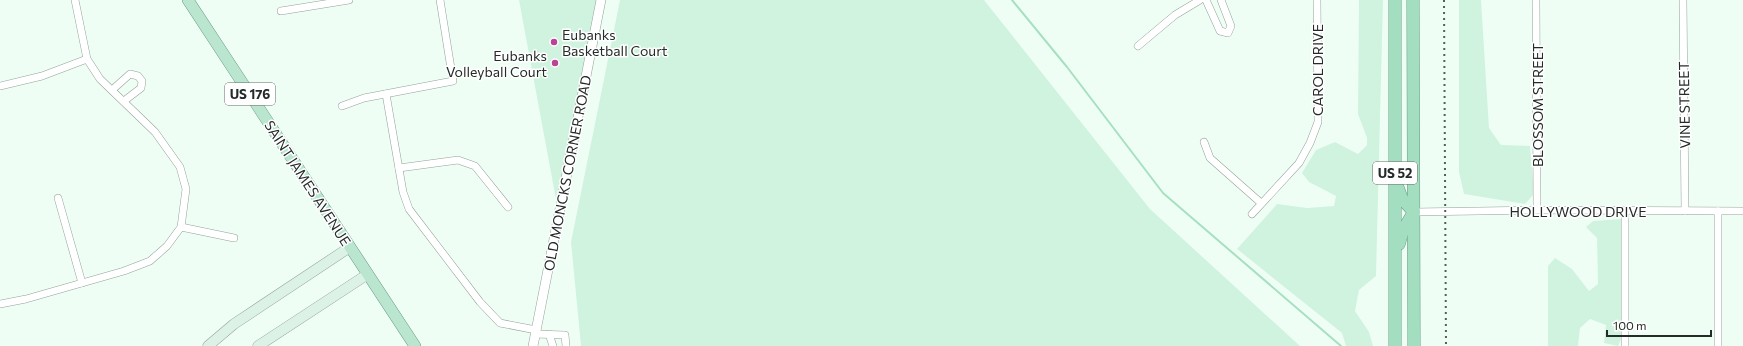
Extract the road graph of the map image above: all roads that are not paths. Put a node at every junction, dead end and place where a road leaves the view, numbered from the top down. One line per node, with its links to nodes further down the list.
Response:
1 (75, 0): 16 (street)
2 (188, 0): 37 (main road, SAINT JAMES AVENUE / US 176)
3 (349, 0): 14 (street)
4 (440, 0): 19 (street)
5 (601, 0): 42 (street, OLD MONCKS CORNER ROAD)
6 (1200, 0): 15 (street)
7 (1206, 0): 8 (street)
8 (1221, 0)
9 (1317, 0): 26 (street, CAROL DRIVE)
10 (1395, 0): 24 (highway, US 52)
11 (1413, 0): 33 (highway, US 52)
12 (1536, 0): 28 (street, BLOSSOM STREET)
13 (1683, 0): 30 (street, VINE STREET)
14 (281, 11)
15 (1138, 46)
16 (87, 59): 17 (street); 18 (street)
17 (0, 86)
18 (112, 90): 20 (street); 20 (street)
19 (386, 94): 21 (street); 23 (street)
20 (124, 101): 35 (street)
21 (342, 106)
22 (1204, 142): 26 (street)
23 (399, 168): 27 (street); 42 (street)
24 (1395, 171): 33 (highway); 38 (highway, US 52)
25 (58, 198): 40 (street)
26 (1261, 203): 34 (street, CAROL DRIVE)
27 (508, 207)
28 (1537, 210): 29 (street, HOLLYWOOD DRIVE); 33 (street, HOLLYWOOD DRIVE)
29 (1625, 211): 30 (street, HOLLYWOOD DRIVE); 52 (street)
30 (1685, 211): 31 (street, HOLLYWOOD DRIVE)
31 (1718, 211): 32 (street, HOLLYWOOD DRIVE); 53 (street)
32 (1743, 211)
33 (1414, 212): 38 (highway); 51 (highway, US 52)
34 (1252, 214)
35 (181, 227): 36 (street); 40 (street)
36 (234, 238)
37 (350, 248): 39 (main road, SAINT JAMES AVENUE / US 176); 44 (main road)
38 (1395, 259): 50 (highway, US 52)
39 (368, 274): 45 (main road); 46 (main road, SAINT JAMES AVENUE / US 176)
40 (82, 283): 41 (street)
41 (0, 304)
42 (536, 332): 43 (street); 47 (street, OLD MONCKS CORNER ROAD)
43 (549, 334): 48 (street); 49 (street)
44 (208, 346)
45 (258, 346)
46 (414, 346)
47 (533, 346)
48 (553, 346)
49 (566, 346)
50 (1396, 346)
51 (1414, 346)
52 (1625, 346)
53 (1718, 346)

